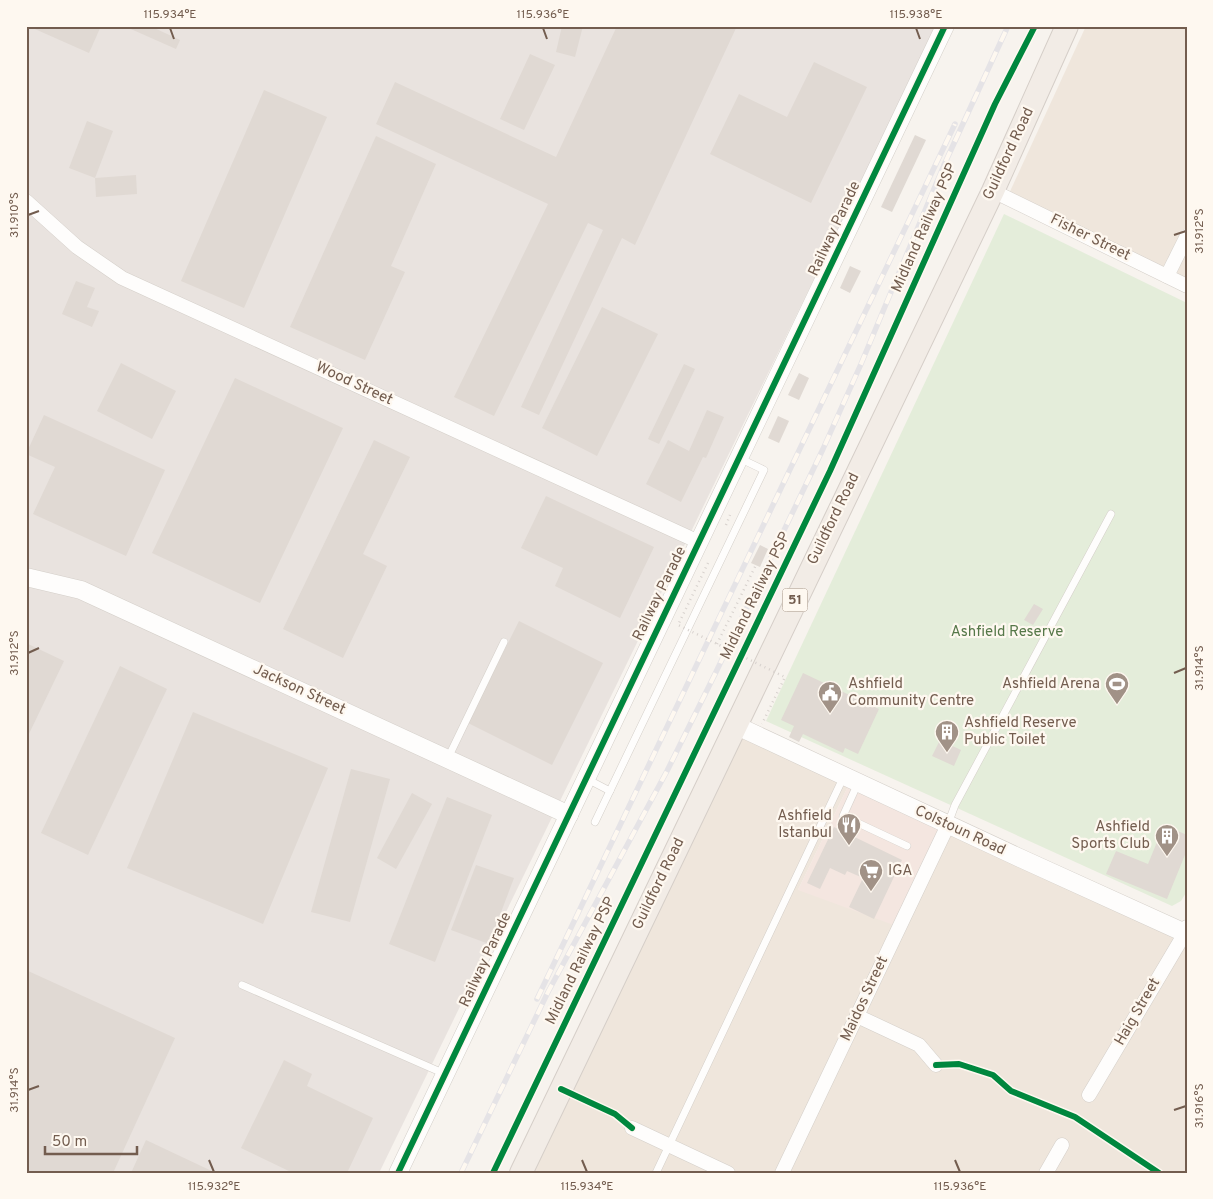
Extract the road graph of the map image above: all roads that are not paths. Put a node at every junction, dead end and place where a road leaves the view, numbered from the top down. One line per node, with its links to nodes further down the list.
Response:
1 (945, 26): 8 (street, Railway Parade)
2 (1068, 26): 3 (highway, Guildford Road / 51)
3 (992, 191): 6 (street, Fisher Street); 13 (highway, Guildford Road / 51)
4 (26, 201): 10 (street, Wood Street)
5 (1187, 236): 6 (street)
6 (1167, 276): 7 (street, Fisher Street)
7 (1187, 286)
8 (739, 458): 10 (street, Railway Parade); 17 (lane)
9 (1111, 514): 20 (lane)
10 (699, 542): 15 (street, Railway Parade)
11 (26, 578): 14 (street, Jackson Street)
12 (504, 642): 14 (lane)
13 (735, 725): 16 (street, Colstoun Road); 32 (highway, Guildford Road / 51)
14 (448, 759): 18 (street, Jackson Street)
15 (586, 778): 17 (lane); 18 (street, Railway Parade)
16 (851, 780): 20 (street, Colstoun Road); 21 (lane); 29 (lane)
17 (610, 791): 19 (lane)
18 (569, 815): 26 (street, Railway Parade)
19 (595, 822)
20 (948, 825): 22 (street, Colstoun Road); 24 (street, Maidos Street)
21 (907, 846)
22 (1186, 932): 27 (street, Haig Street)
23 (242, 985): 26 (lane)
24 (856, 1016): 25 (street); 35 (street, Maidos Street)
25 (936, 1065)
26 (446, 1074): 31 (street, Railway Parade)
27 (1089, 1095)
28 (632, 1128): 29 (street)
29 (669, 1145): 33 (lane); 34 (street)
30 (1062, 1145): 36 (street)
31 (398, 1173)
32 (521, 1173)
33 (656, 1173)
34 (728, 1173)
35 (782, 1173)
36 (1046, 1173)

